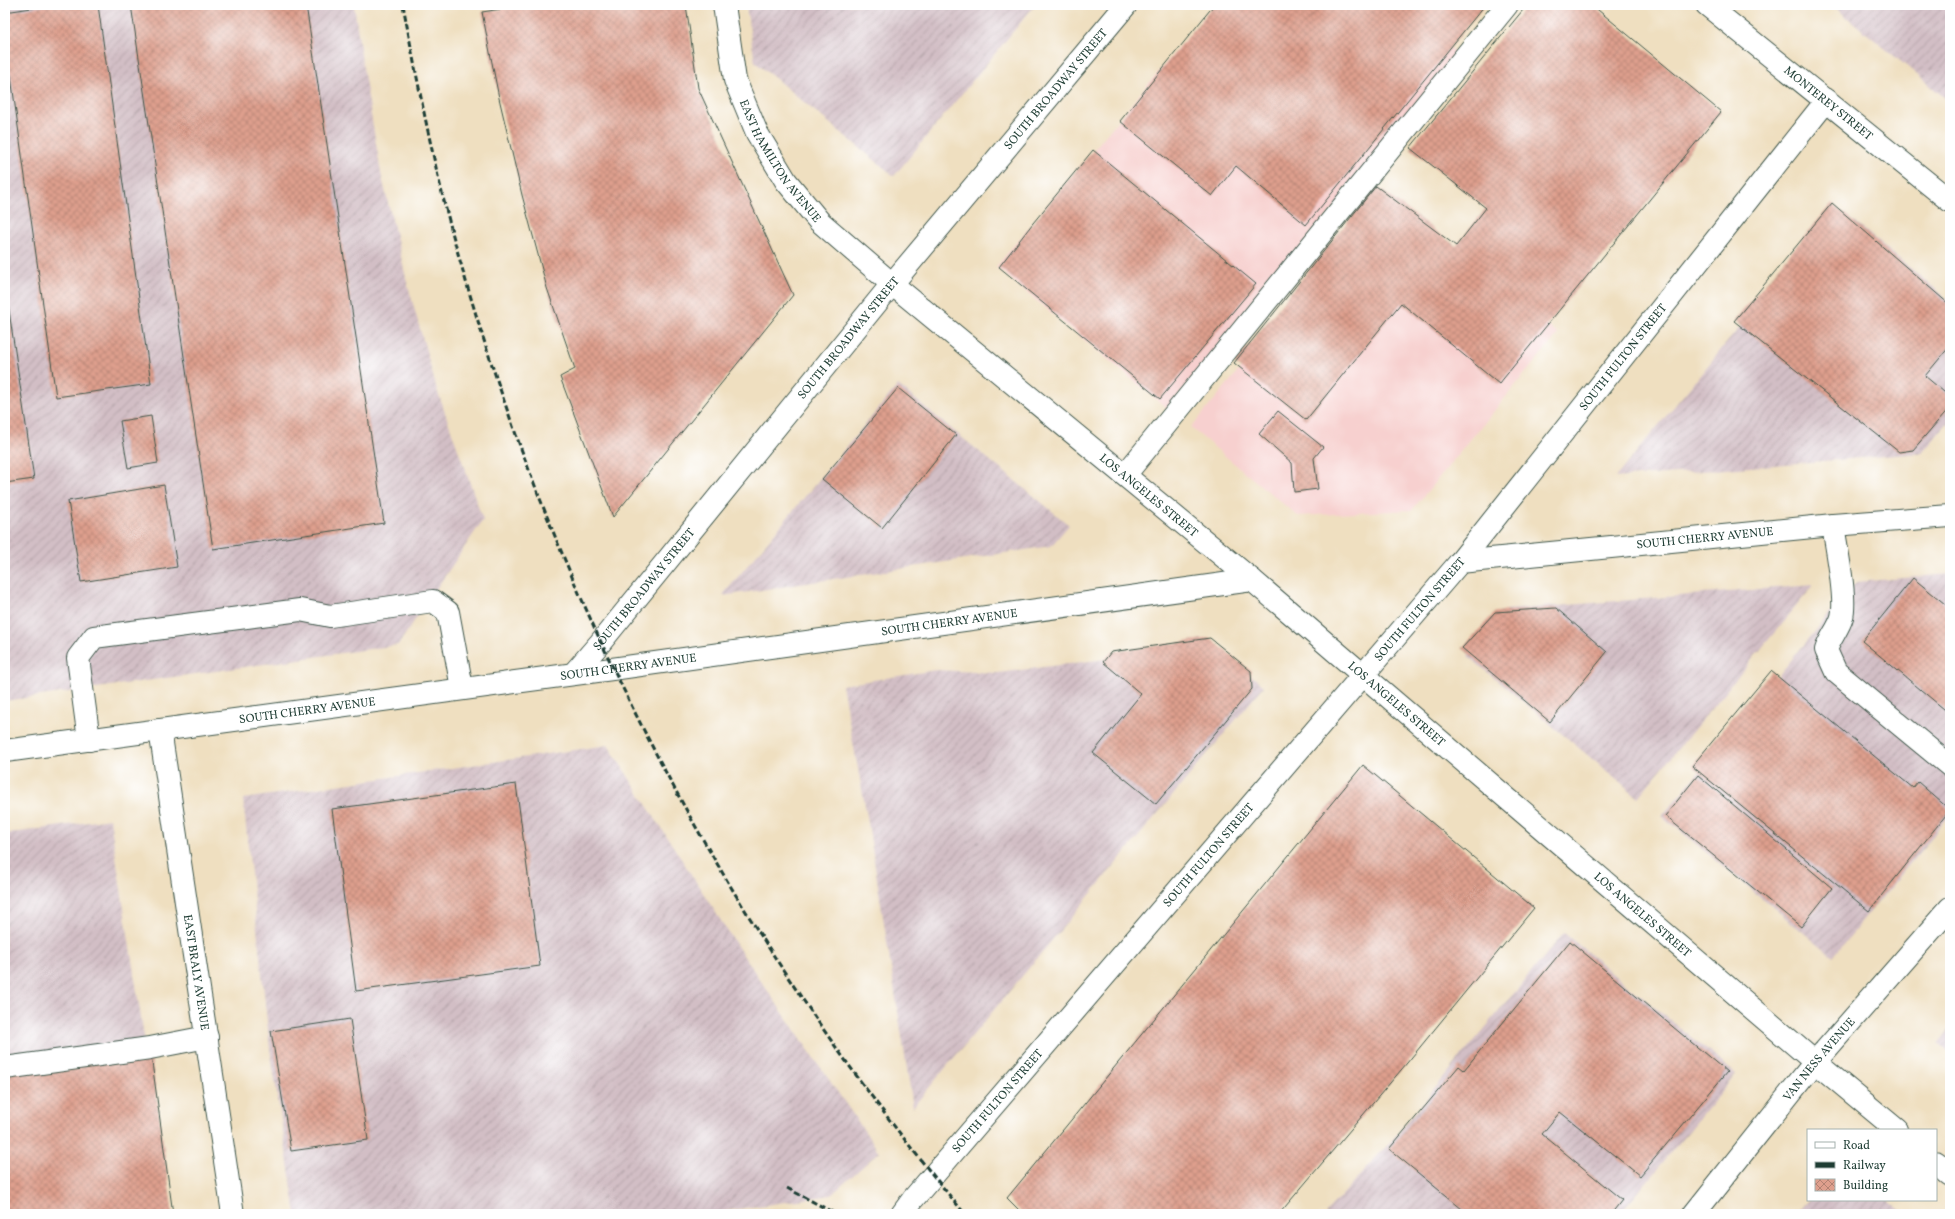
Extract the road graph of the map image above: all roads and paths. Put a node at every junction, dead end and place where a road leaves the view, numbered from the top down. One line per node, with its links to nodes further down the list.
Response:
1 (724, 5): 7 (street, EAST HAMILTON AVENUE)
2 (1126, 5): 7 (street, SOUTH BROADWAY STREET)
3 (1507, 5): 8 (street)
4 (1707, 5): 5 (street, MONTEREY STREET)
5 (1827, 100): 6 (street, MONTEREY STREET); 11 (street, SOUTH FULTON STREET)
6 (1950, 201)
7 (892, 284): 8 (street, LOS ANGELES STREET); 13 (street, SOUTH BROADWAY STREET)
8 (1126, 475): 12 (street, LOS ANGELES STREET)
9 (1950, 516): 10 (street, SOUTH CHERRY AVENUE)
10 (1833, 525): 11 (street, SOUTH CHERRY AVENUE); 19 (street)
11 (1460, 562): 14 (street, SOUTH FULTON STREET)
12 (1252, 580): 13 (street, SOUTH CHERRY AVENUE); 14 (street, LOS ANGELES STREET)
13 (574, 673): 15 (street, SOUTH CHERRY AVENUE)
14 (1363, 674): 22 (street, LOS ANGELES STREET); 28 (street, SOUTH FULTON STREET)
15 (462, 688): 16 (street, SOUTH CHERRY AVENUE); 17 (street)
16 (160, 730): 17 (street, SOUTH CHERRY AVENUE); 21 (street, EAST BRALY AVENUE)
17 (89, 740): 18 (street, SOUTH CHERRY AVENUE)
18 (5, 751)
19 (1950, 766)
20 (1950, 908): 22 (street, VAN NESS AVENUE)
21 (206, 1037): 23 (street); 27 (street, EAST BRALY AVENUE)
22 (1815, 1062): 24 (street, LOS ANGELES STREET); 29 (street, VAN NESS AVENUE)
23 (5, 1068)
24 (1896, 1129)
25 (1937, 1163): 26 (street)
26 (1950, 1174)
27 (234, 1214)
28 (902, 1214)
29 (1694, 1214)

